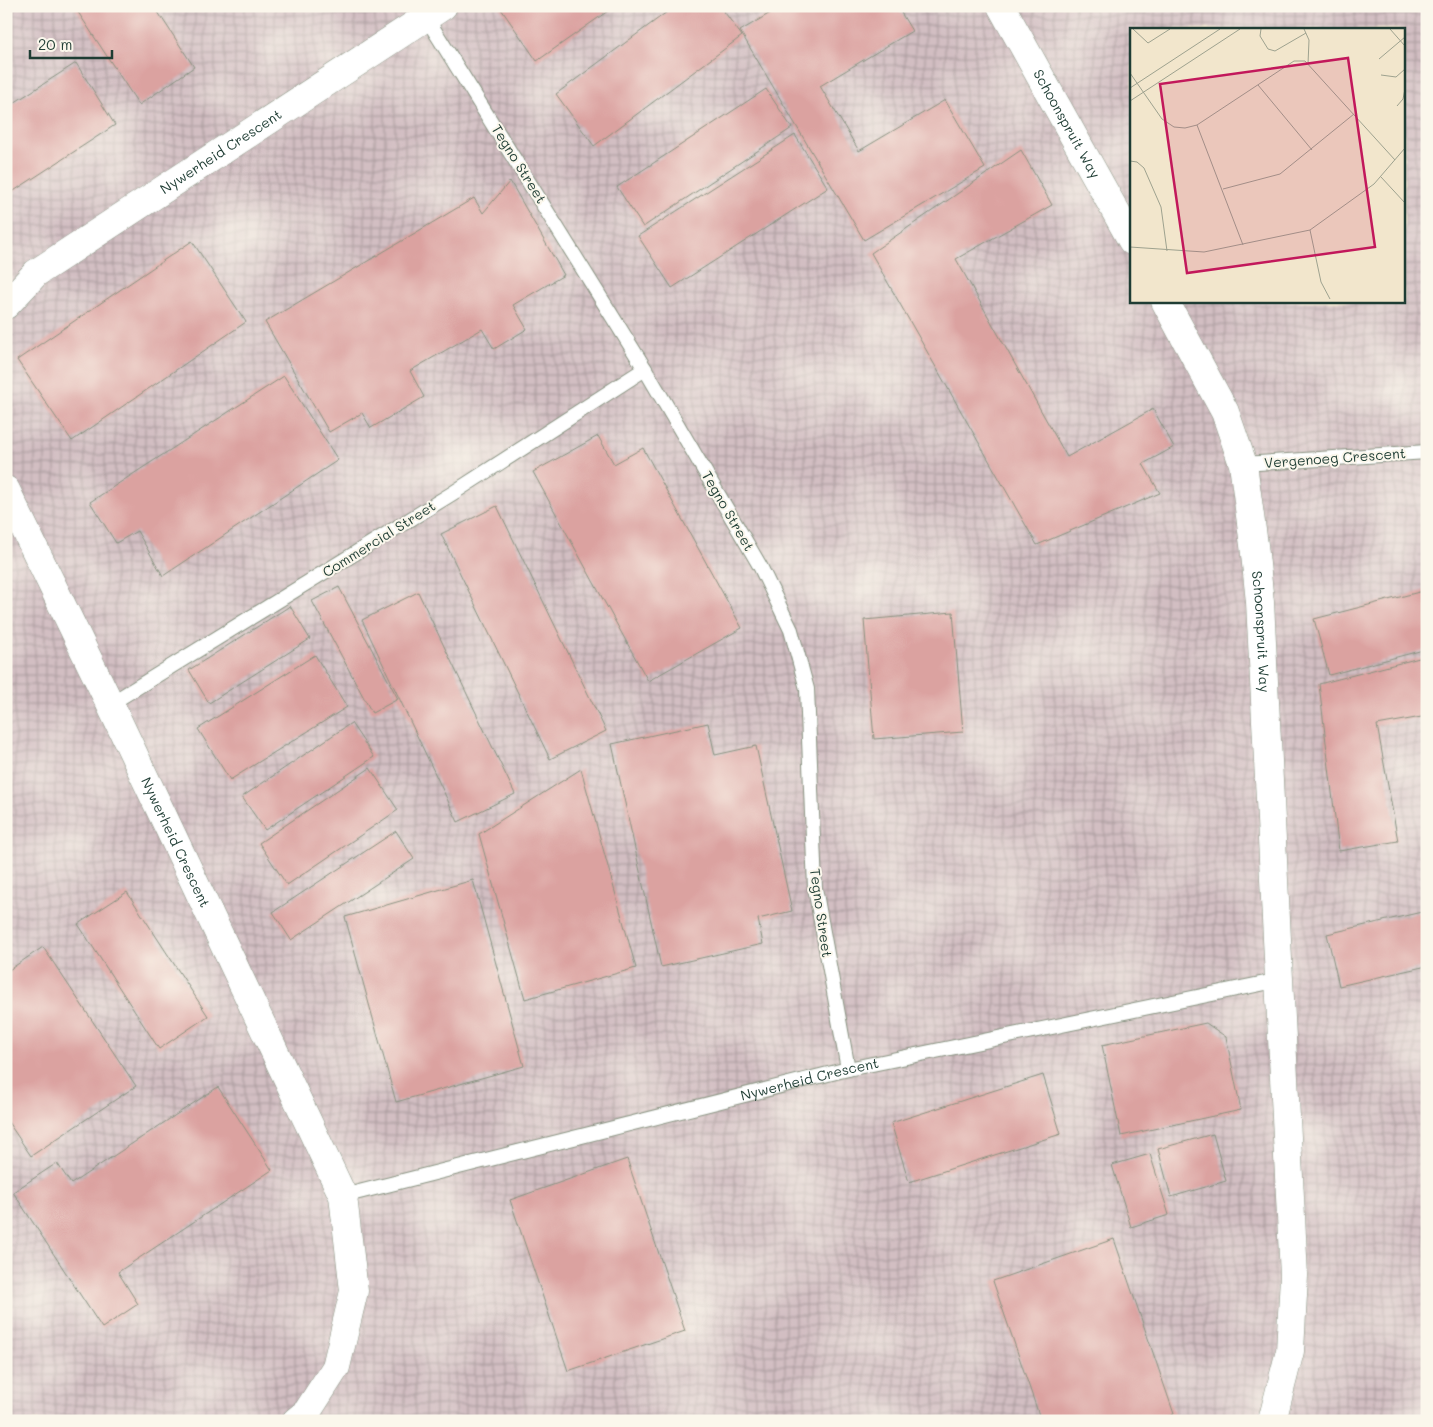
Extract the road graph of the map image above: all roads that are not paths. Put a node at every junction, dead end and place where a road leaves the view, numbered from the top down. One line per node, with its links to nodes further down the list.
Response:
1 (1001, 6): 3 (street, Schoonspruit Way)
2 (435, 12): 5 (street, Nywerheid Crescent); 6 (lane, Tegno Street)
3 (1130, 237)
4 (1166, 302): 8 (street, Schoonspruit Way)
5 (6, 305)
6 (645, 369): 10 (lane, Commercial Street); 12 (lane, Tegno Street)
7 (1427, 452): 8 (lane, Vergenoeg Crescent)
8 (1243, 464): 11 (street, Schoonspruit Way)
9 (6, 490): 10 (street, Nywerheid Crescent)
10 (110, 704): 13 (street, Nywerheid Crescent)
11 (1280, 980): 12 (lane, Nywerheid Crescent); 15 (street, Schoonspruit Way)
12 (848, 1069): 13 (lane, Nywerheid Crescent)
13 (344, 1196): 14 (street, Nywerheid Crescent)
14 (296, 1421)
15 (1272, 1421)

